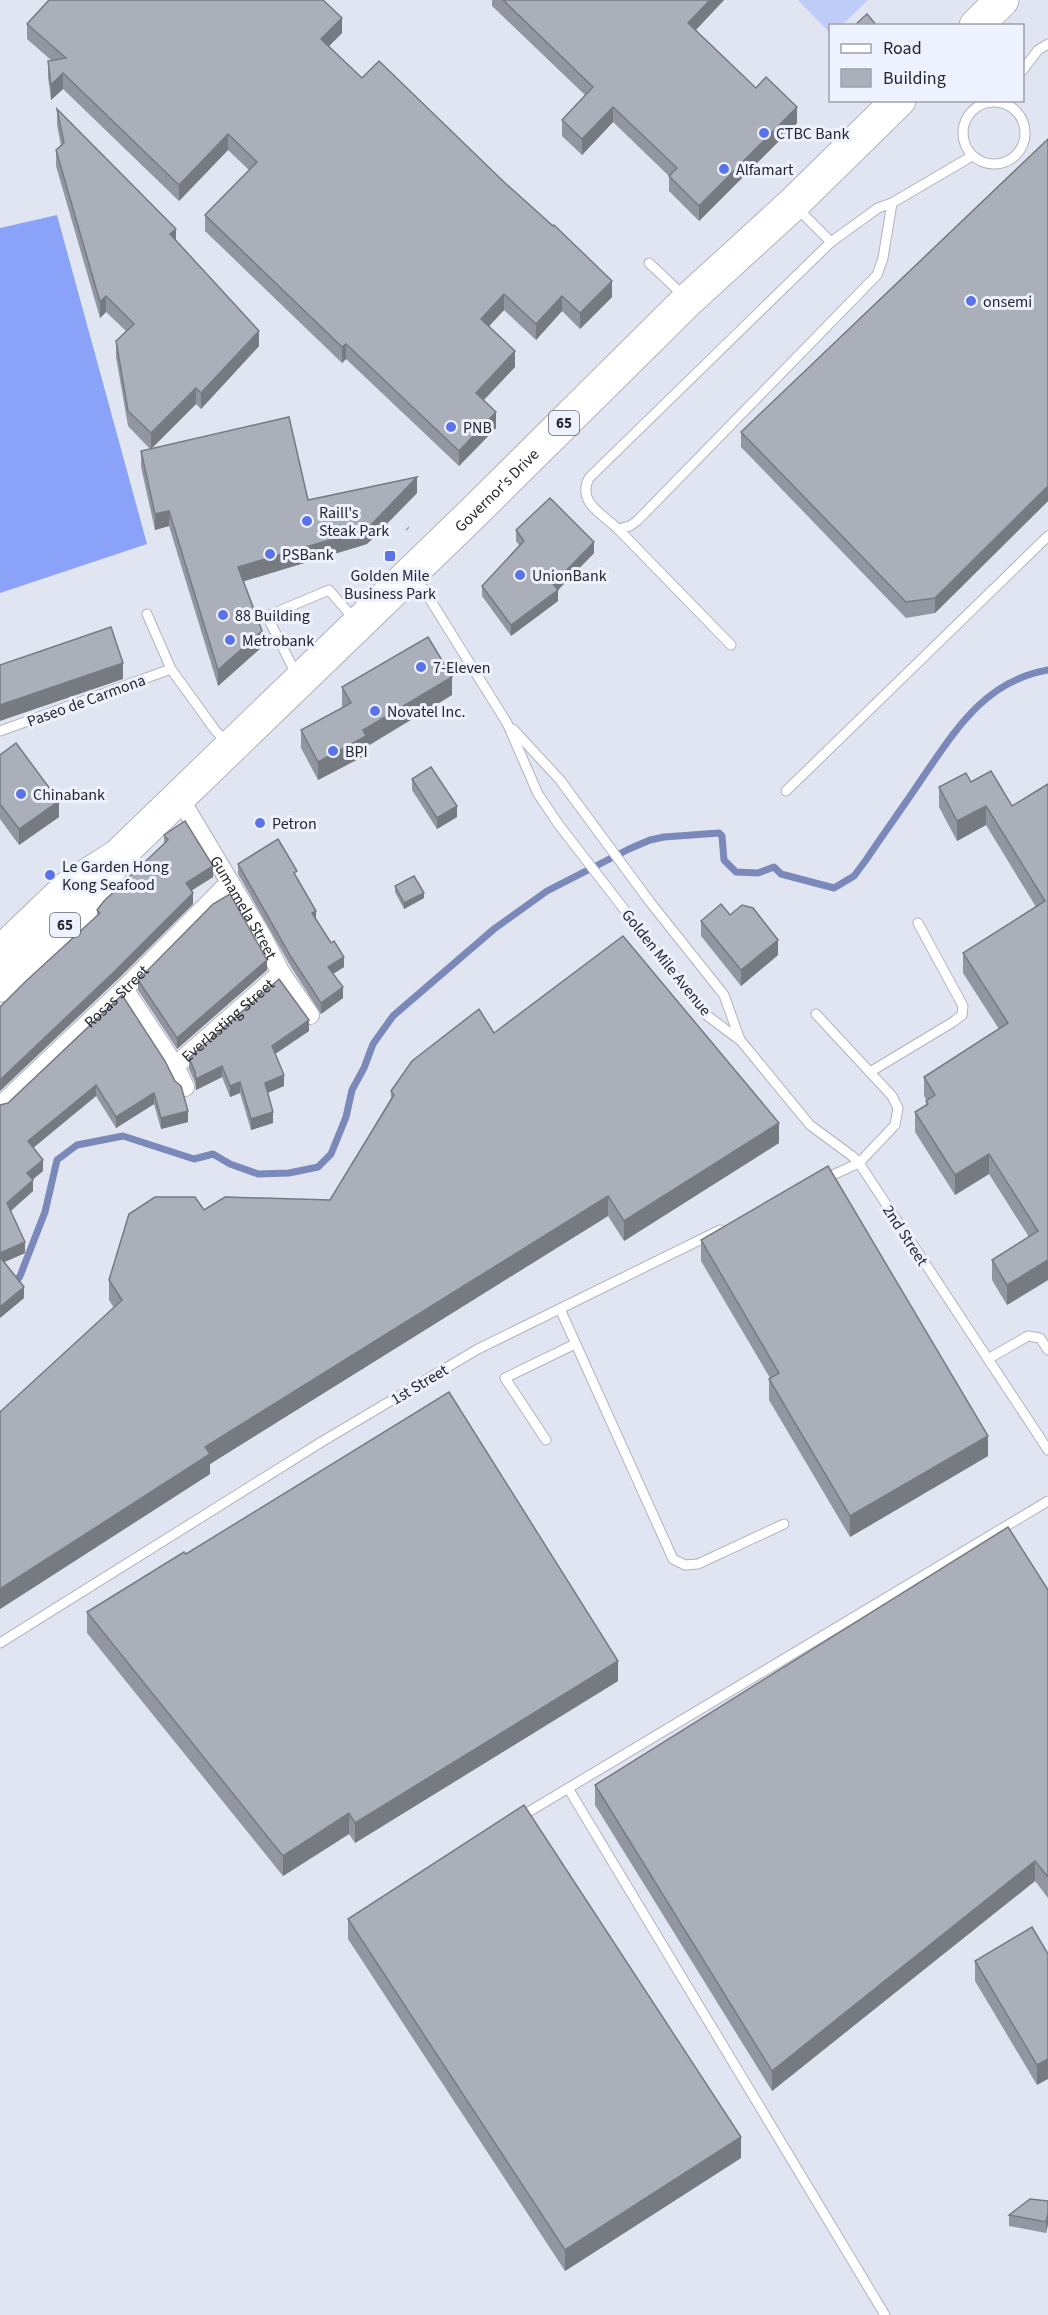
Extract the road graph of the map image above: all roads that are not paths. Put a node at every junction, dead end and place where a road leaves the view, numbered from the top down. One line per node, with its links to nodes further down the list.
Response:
1 (1002, 0): 2 (highway)
2 (978, 24)
3 (1048, 44): 4 (lane)
4 (1024, 70)
5 (897, 102): 8 (highway, Governor's Drive / 65)
6 (1009, 103): 7 (lane); 7 (lane)
7 (972, 156): 9 (lane)
8 (793, 204): 10 (lane); 12 (highway, Governor's Drive / 65)
9 (892, 204): 10 (lane); 13 (lane)
10 (831, 242): 13 (lane)
11 (649, 263): 12 (lane)
12 (688, 300): 15 (highway, Governor's Drive / 65)
13 (618, 529): 18 (lane)
14 (1048, 536): 24 (lane)
15 (413, 572): 17 (highway, Governor's Drive / 65); 21 (lane, Golden Mile Avenue)
16 (147, 614): 19 (lane)
17 (360, 624): 20 (highway, Governor's Drive / 65); 20 (lane)
18 (731, 645)
19 (171, 669): 22 (lane, Paseo de Carmona); 23 (lane)
20 (300, 682): 23 (highway, Governor's Drive / 65)
21 (507, 723): 35 (lane, Golden Mile Avenue); 35 (lane, Golden Mile Avenue)
22 (0, 730)
23 (231, 748): 25 (highway, Governor's Drive / 65)
24 (786, 791)
25 (179, 797): 26 (highway, Governor's Drive / 65); 27 (street, Gumamela Street)
26 (118, 856): 29 (highway, Governor's Drive / 65); 31 (highway, Governor's Drive / 65)
27 (230, 882): 30 (street, Gumamela Street); 32 (street, Rosas Street)
28 (918, 923): 37 (lane)
29 (0, 952)
30 (281, 974): 33 (street, Gumamela Street); 36 (street, Everlasting Street)
31 (0, 985)
32 (124, 989): 36 (street); 39 (street, Rosas Street)
33 (309, 1014)
34 (816, 1014): 37 (lane)
35 (741, 1041): 40 (lane, 2nd Street)
36 (175, 1066): 38 (street)
37 (870, 1072): 40 (lane)
38 (184, 1087)
39 (0, 1106)
40 (859, 1163): 41 (lane); 46 (lane, 2nd Street)
41 (819, 1182)
42 (728, 1226): 43 (lane, 1st Street)
43 (560, 1309): 44 (lane); 51 (lane, 1st Street)
44 (575, 1344): 47 (lane); 50 (lane)
45 (1048, 1350): 46 (lane)
46 (988, 1359): 48 (lane, 2nd Street)
47 (546, 1440)
48 (1048, 1450)
49 (1048, 1502): 52 (lane)
50 (784, 1524)
51 (0, 1643)
52 (568, 1788): 53 (lane); 54 (lane)
53 (507, 1825)
54 (885, 2315)

